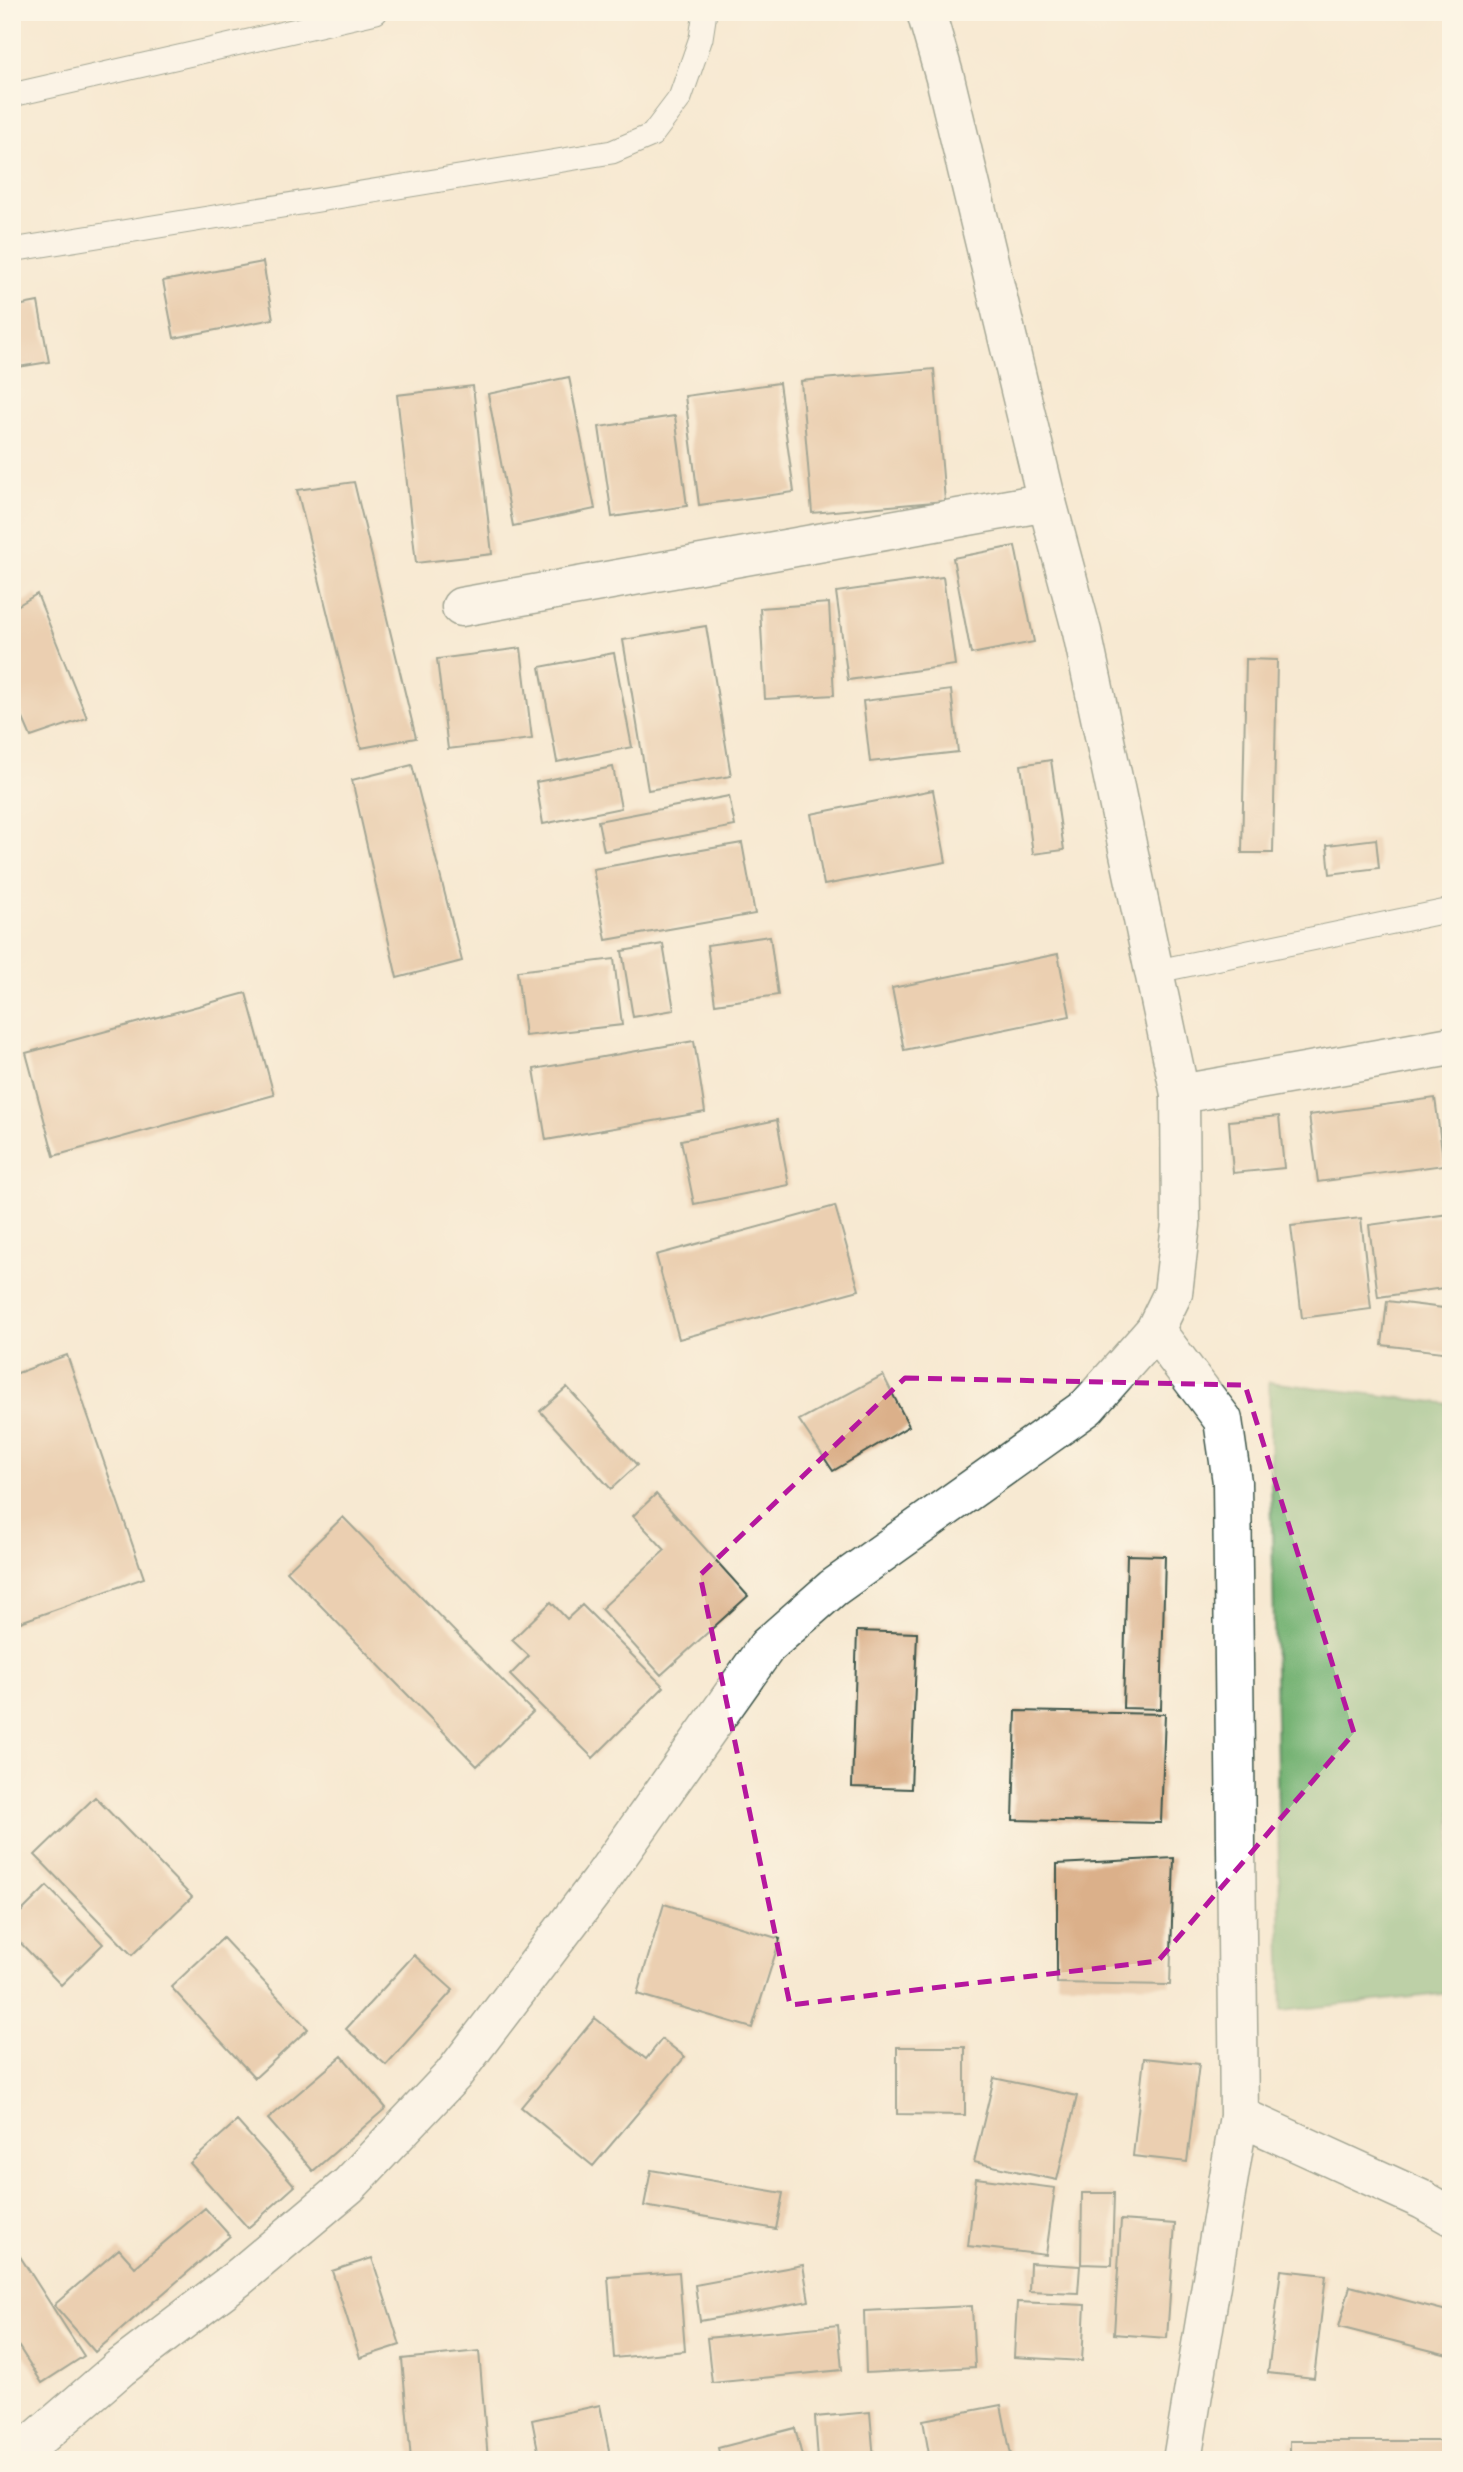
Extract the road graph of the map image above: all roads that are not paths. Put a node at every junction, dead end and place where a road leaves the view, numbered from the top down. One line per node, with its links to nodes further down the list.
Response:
1 (376, 12): 4 (lane)
2 (705, 12): 5 (lane)
3 (926, 12): 6 (street)
4 (12, 95)
5 (12, 250)
6 (1047, 502): 7 (street); 9 (street)
7 (461, 607)
8 (1451, 910): 9 (lane)
9 (1153, 972): 11 (street)
10 (1451, 1046): 11 (street)
11 (1180, 1094): 12 (street)
12 (1155, 1330): 13 (street); 16 (street)
13 (1239, 2116): 14 (street); 15 (street)
14 (1451, 2216)
15 (1173, 2459)
16 (13, 2460)

